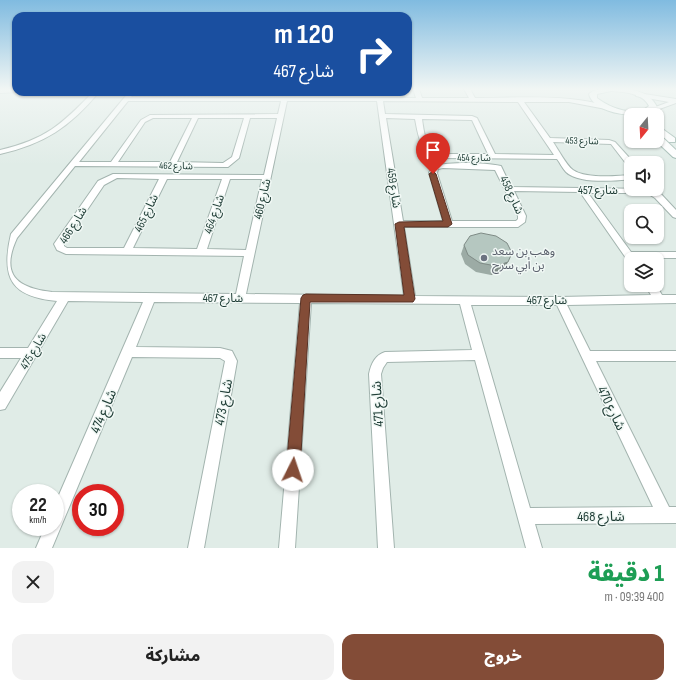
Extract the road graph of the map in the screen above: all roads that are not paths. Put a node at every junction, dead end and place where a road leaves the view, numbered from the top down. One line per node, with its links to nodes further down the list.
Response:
1 (73, 115): 13 (street)
2 (114, 115): 18 (street, شارع 467)
3 (530, 115): 10 (street, شارع 453)
4 (196, 116): 8 (street); 19 (street); 20 (street)
5 (280, 116): 8 (street); 23 (street, شارع 460)
6 (383, 116): 7 (street); 28 (street, شارع 459)
7 (418, 116): 16 (street); 16 (street, شارع 454)
8 (247, 117): 20 (street, شارع 462)
9 (664, 133): 12 (street)
10 (548, 140): 15 (street, شارع 453); 17 (street, شارع 453)
11 (664, 144): 14 (street)
12 (676, 144)
13 (0, 152)
14 (676, 155)
15 (624, 156)
16 (493, 157): 17 (street, شارع 454)
17 (558, 157): 24 (street, شارع 453)
18 (73, 164): 19 (street, شارع 462); 37 (street, شارع 467)
19 (113, 164): 20 (street, شارع 462)
20 (172, 165)
21 (164, 176): 22 (street, شارع 466); 30 (street, شارع 465); 30 (street, شارع 466)
22 (226, 176): 23 (street, شارع 466); 31 (street, شارع 464)
23 (267, 177): 33 (street, شارع 460)
24 (624, 177)
25 (510, 189): 26 (street, شارع 457); 29 (street, شارع 458); 29 (street, شارع 458)
26 (582, 190): 27 (street, شارع 457); 32 (street)
27 (676, 215)
28 (399, 224): 29 (street, شارع 458); 41 (street, شارع 459)
29 (448, 224)
30 (127, 251): 31 (street, شارع 466)
31 (201, 252): 33 (street, شارع 466)
32 (626, 252)
33 (250, 254): 39 (street, شارع 460)
34 (676, 255): 35 (street)
35 (664, 256)
36 (655, 292): 44 (street)
37 (65, 297): 38 (street, شارع 467); 48 (street, شارع 475)
38 (150, 298): 39 (street, شارع 467); 46 (street, شارع 474)
39 (240, 298): 40 (street, شارع 467)
40 (306, 298): 41 (street, شارع 467); 59 (street)
41 (410, 299): 43 (street, شارع 467)
42 (676, 299): 44 (street, شارع 467)
43 (464, 300): 45 (street, شارع 467); 49 (street)
44 (660, 300): 45 (street, شارع 467)
45 (560, 301): 50 (street, شارع 470)
46 (128, 352): 53 (street, شارع 474); 58 (street, شارع 473)
47 (0, 353): 48 (street)
48 (31, 353): 52 (street, شارع 475)
49 (479, 355): 55 (street); 60 (street, شارع 471)
50 (587, 356): 51 (street); 54 (street, شارع 470)
51 (676, 356)
52 (0, 404)
53 (64, 501)
54 (671, 515): 55 (street, شارع 468)
55 (526, 516): 61 (street)
56 (49, 536): 57 (street)
57 (44, 548)
58 (196, 548)
59 (287, 548)
60 (386, 548)
61 (534, 548)

